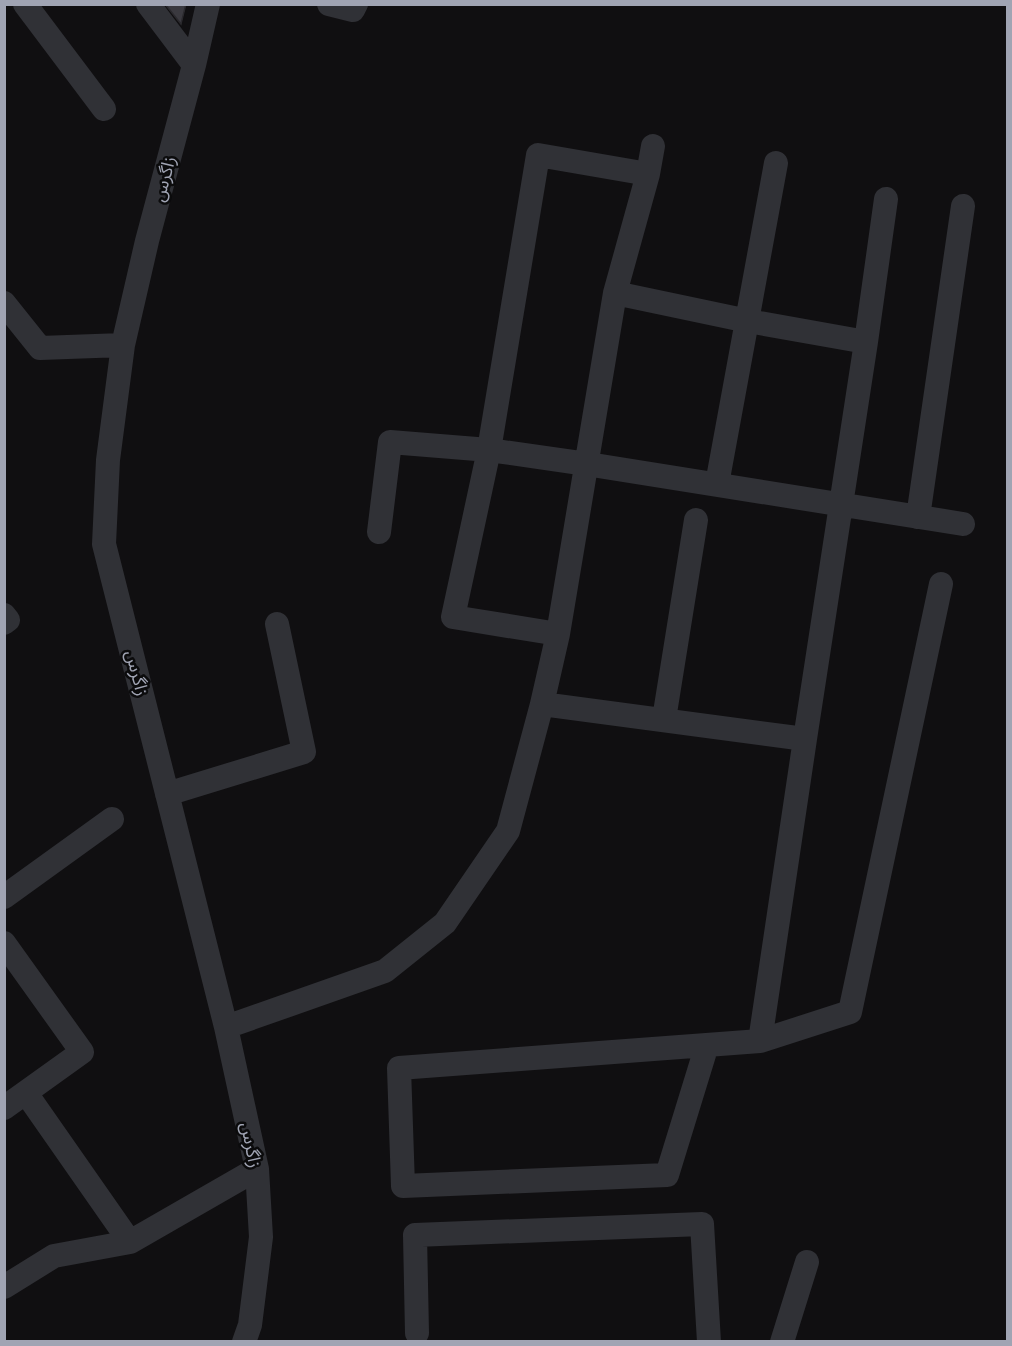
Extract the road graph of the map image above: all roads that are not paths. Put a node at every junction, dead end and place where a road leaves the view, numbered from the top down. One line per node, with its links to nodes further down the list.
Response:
1 (25, 4): 7 (street)
2 (148, 4): 6 (street)
3 (208, 4): 6 (street, زاگرس)
4 (329, 4): 5 (street)
5 (356, 4)
6 (194, 65): 17 (street, زاگرس)
7 (104, 109)
8 (653, 146): 10 (street)
9 (777, 163): 15 (street)
10 (648, 174): 13 (street); 18 (street)
11 (886, 199): 16 (street)
12 (963, 206): 22 (street)
13 (615, 293): 15 (street); 19 (street)
14 (4, 303): 17 (street)
15 (747, 321): 16 (street); 20 (street)
16 (866, 342): 21 (street)
17 (123, 345): 32 (street, زاگرس)
18 (489, 450): 19 (street); 25 (street); 28 (street)
19 (587, 464): 20 (street); 28 (street)
20 (717, 484): 21 (street)
21 (840, 505): 22 (street); 31 (street)
22 (918, 517): 24 (street)
23 (696, 520): 30 (street)
24 (963, 524)
25 (379, 532)
26 (941, 584): 37 (street)
27 (277, 624): 32 (street)
28 (558, 634): 29 (street)
29 (542, 704): 30 (street); 36 (street)
30 (664, 719): 31 (street)
31 (805, 739): 37 (street)
32 (167, 794): 36 (street, زاگرس)
33 (112, 819): 34 (street)
34 (4, 897)
35 (4, 944): 39 (street)
36 (226, 1027): 41 (street, زاگرس)
37 (760, 1041): 38 (street)
38 (707, 1045): 38 (street)
39 (26, 1093): 40 (street); 42 (street)
40 (4, 1108)
41 (257, 1169): 42 (street); 46 (street, زاگرس)
42 (130, 1242): 44 (street)
43 (807, 1262): 48 (street)
44 (4, 1287)
45 (417, 1333): 47 (street)
46 (244, 1341)
47 (709, 1341)
48 (782, 1341)

